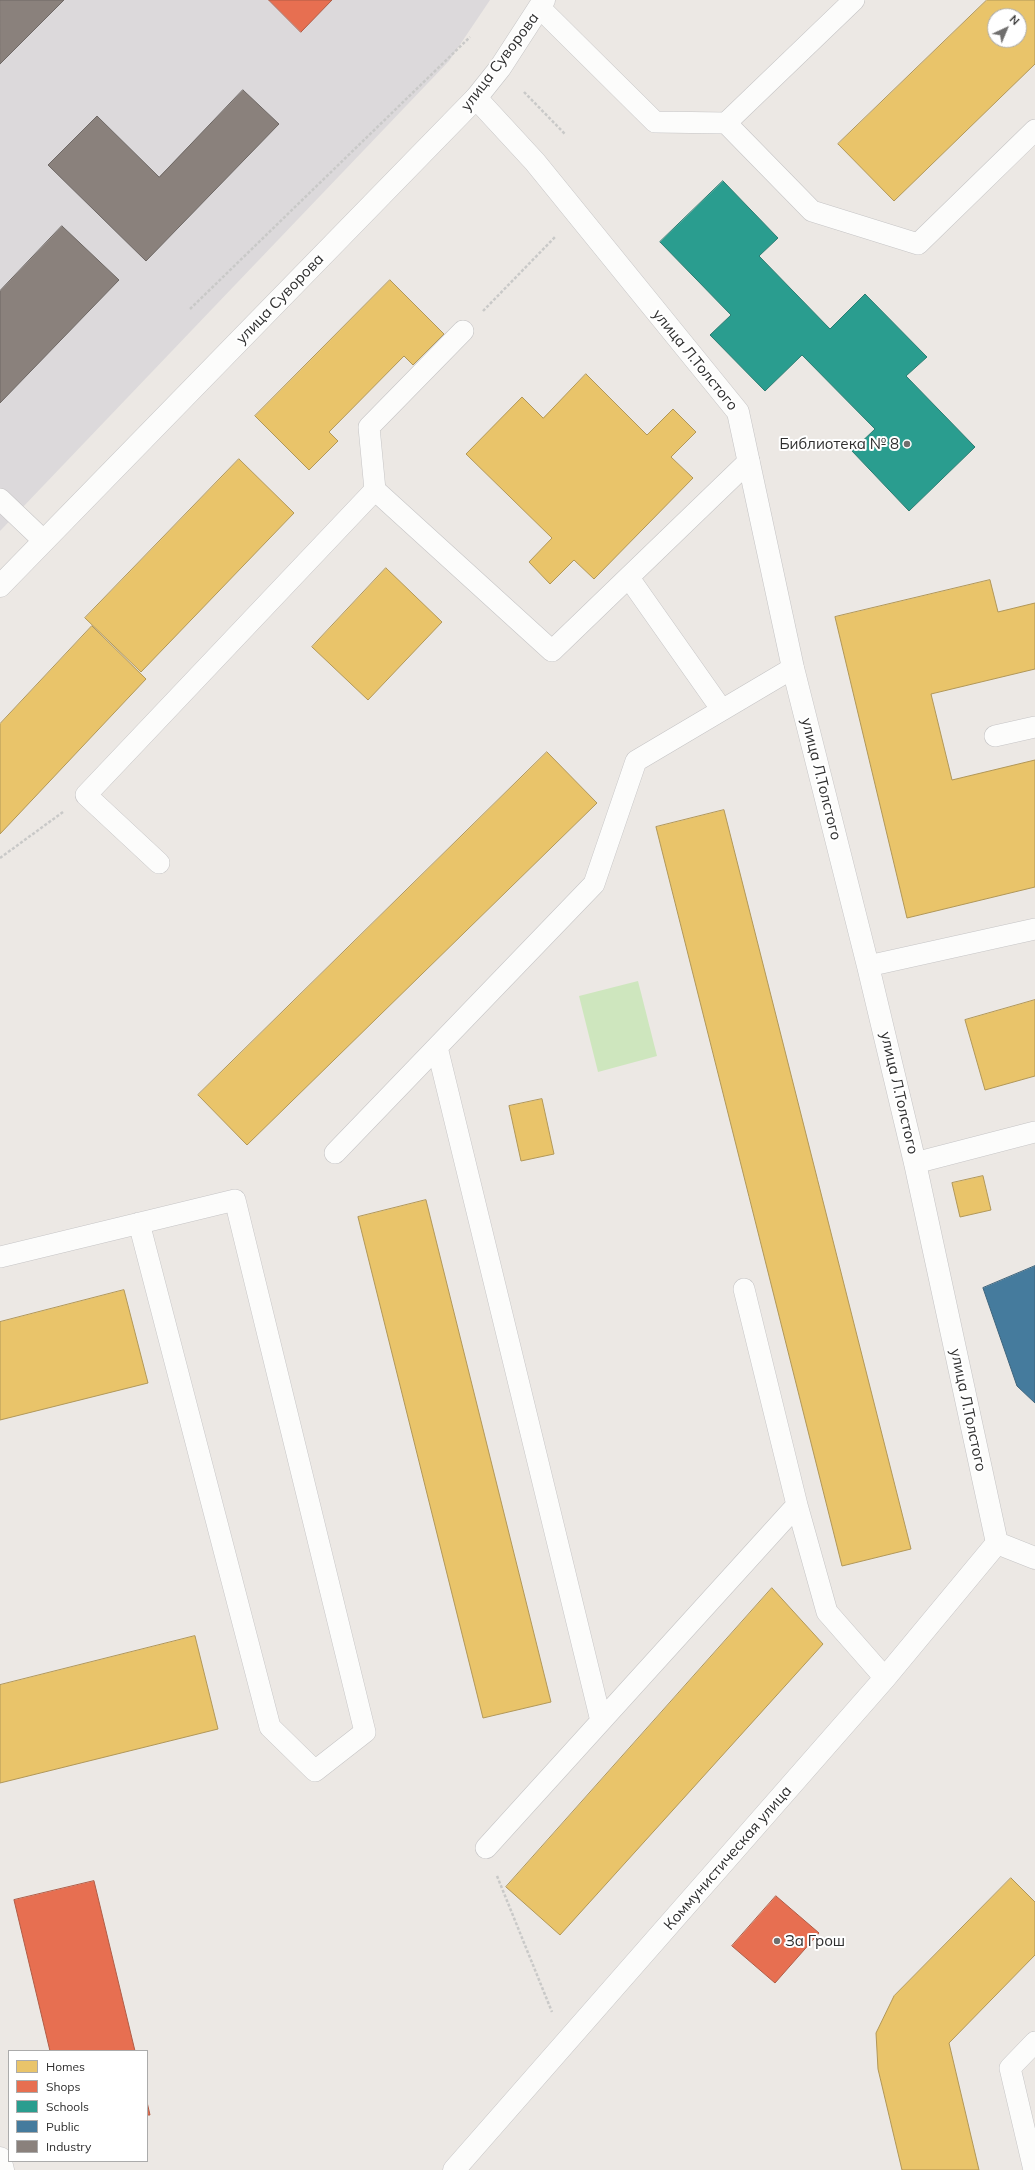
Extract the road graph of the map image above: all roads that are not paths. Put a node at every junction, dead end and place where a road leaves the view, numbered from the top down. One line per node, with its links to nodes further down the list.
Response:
1 (854, 0): 4 (lane)
2 (542, 4): 3 (street, улица Суворова); 4 (lane)
3 (476, 98): 7 (street, улица Л.Толстого); 10 (street, улица Суворова)
4 (726, 123): 5 (lane)
5 (1033, 135)
6 (463, 331): 8 (lane)
7 (749, 461): 11 (lane); 13 (street, улица Л.Толстого)
8 (375, 490): 11 (lane); 17 (lane)
9 (0, 499): 10 (lane)
10 (44, 541): 12 (street, улица Суворова)
11 (629, 578): 14 (lane)
12 (0, 586)
13 (793, 668): 14 (lane); 19 (street, улица Л.Толстого)
14 (722, 710): 20 (lane)
15 (1035, 727): 16 (lane)
16 (995, 736)
17 (159, 863)
18 (1035, 929): 19 (lane)
19 (868, 966): 23 (street, улица Л.Толстого)
20 (437, 1047): 22 (lane); 31 (lane)
21 (1035, 1132): 23 (lane)
22 (335, 1153)
23 (915, 1163): 28 (street, улица Л.Толстого)
24 (140, 1223): 24 (lane); 25 (lane)
25 (0, 1257)
26 (744, 1289): 27 (lane)
27 (797, 1505): 30 (lane); 31 (lane)
28 (998, 1543): 29 (street); 30 (street, Коммунистическая улица)
29 (1035, 1558)
30 (885, 1678): 36 (street, Коммунистическая улица)
31 (601, 1721): 32 (lane)
32 (486, 1848)
33 (1035, 2042): 37 (lane)
34 (0, 2158): 35 (street)
35 (3, 2170)
36 (454, 2170)
37 (1034, 2170)

